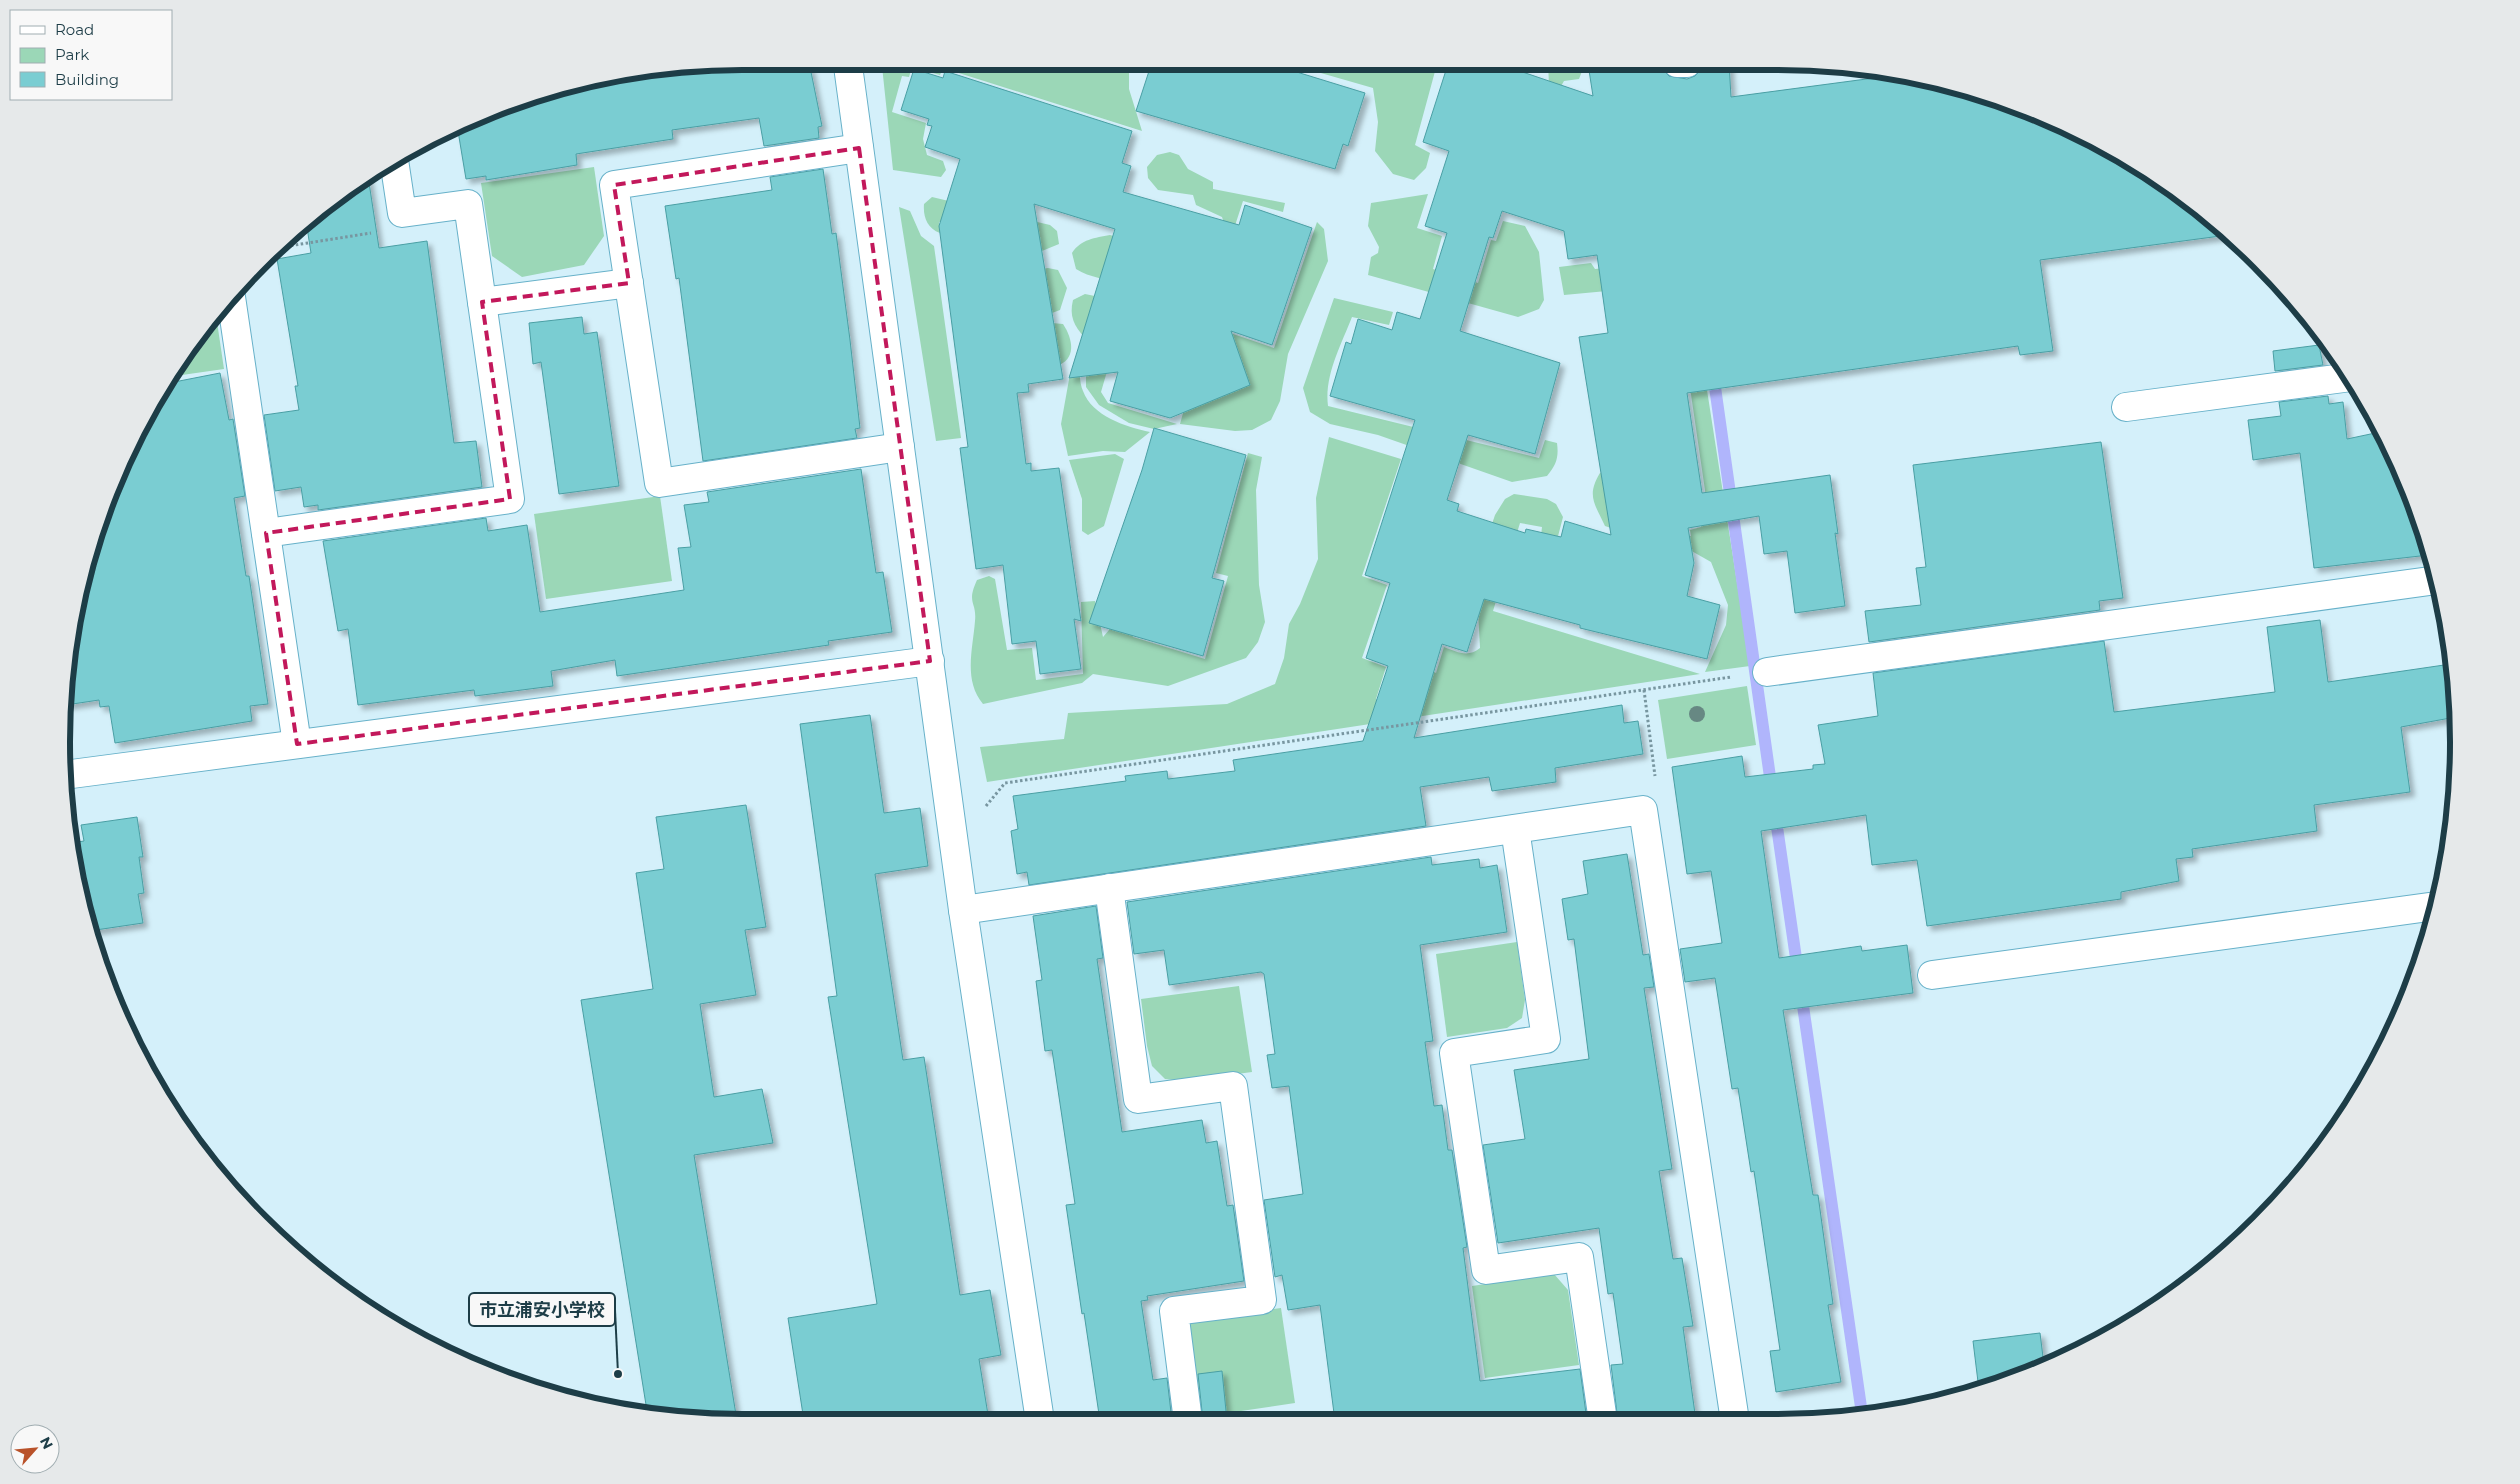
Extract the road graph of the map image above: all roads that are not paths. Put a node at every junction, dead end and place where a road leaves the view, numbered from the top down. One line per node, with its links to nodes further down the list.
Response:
1 (849, 70): 2 (street)
2 (859, 148): 4 (street); 9 (street)
3 (395, 167): 5 (street)
4 (629, 283): 5 (street); 9 (street)
5 (482, 302): 10 (street)
6 (232, 305): 10 (street)
7 (2343, 378): 8 (street)
8 (2126, 407)
9 (900, 447): 12 (street)
10 (266, 533): 14 (street)
11 (2430, 581): 13 (street)
12 (930, 661): 14 (street); 19 (street)
13 (1768, 672)
14 (298, 744): 15 (street)
15 (71, 774)
16 (1515, 829): 17 (street); 23 (street); 24 (street)
17 (1109, 888): 19 (street); 22 (street)
18 (2429, 907): 20 (street)
19 (963, 910): 21 (street)
20 (1932, 975)
21 (1039, 1414)
22 (1187, 1414)
23 (1602, 1414)
24 (1734, 1414)

